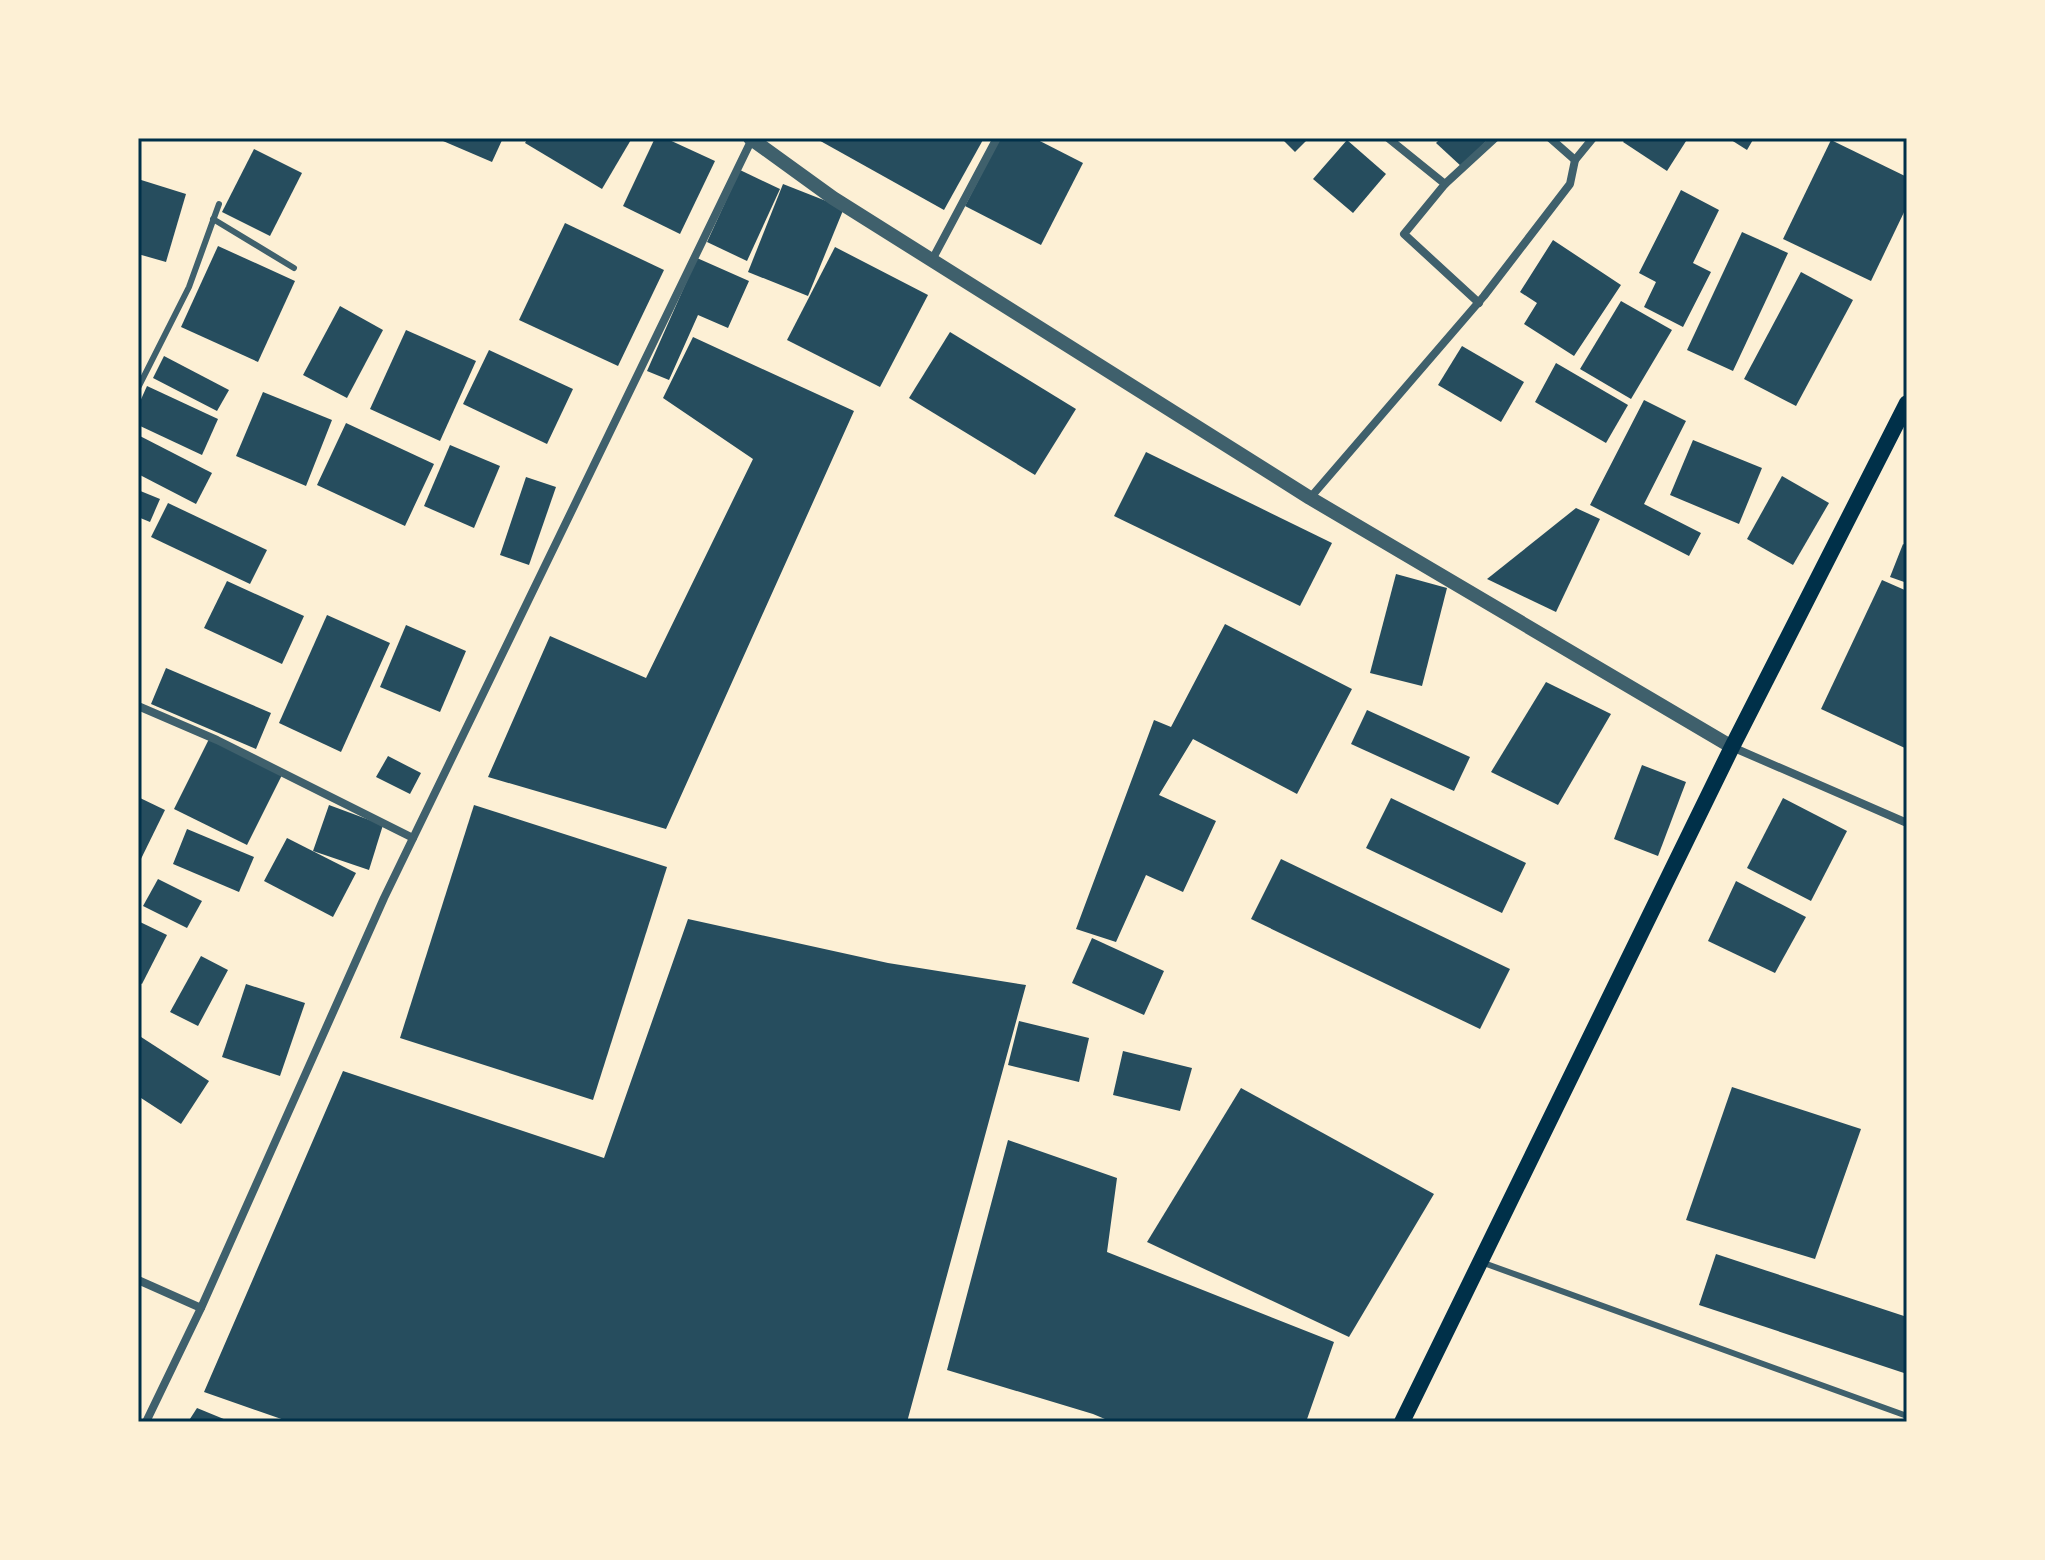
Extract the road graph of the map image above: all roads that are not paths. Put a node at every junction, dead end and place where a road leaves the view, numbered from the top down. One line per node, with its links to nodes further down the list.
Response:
1 (997, 138): 11 (street)
2 (1388, 138): 8 (street)
3 (1495, 138): 8 (street)
4 (1550, 138): 7 (street)
5 (1593, 138): 7 (street)
6 (751, 139): 11 (street); 20 (street)
7 (1575, 160): 13 (street)
8 (1445, 184): 13 (street)
9 (219, 204): 10 (lane)
10 (213, 219): 12 (lane); 14 (lane)
11 (931, 261): 16 (street)
12 (294, 268)
13 (1479, 303): 16 (street)
14 (138, 388)
15 (1907, 403): 18 (main road)
16 (1310, 498): 18 (street)
17 (138, 706): 20 (street)
18 (1732, 747): 19 (street); 21 (main road)
19 (1907, 823)
20 (413, 838): 23 (street)
21 (1481, 1262): 24 (lane); 26 (main road)
22 (138, 1280): 23 (street)
23 (201, 1308): 25 (street)
24 (1907, 1416)
25 (146, 1422)
26 (1402, 1422)

